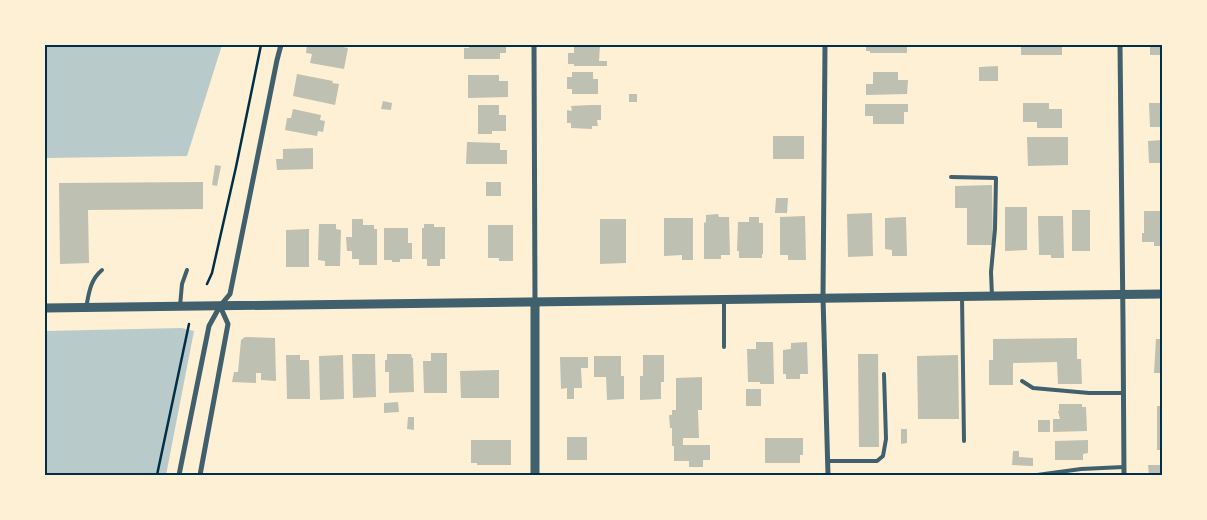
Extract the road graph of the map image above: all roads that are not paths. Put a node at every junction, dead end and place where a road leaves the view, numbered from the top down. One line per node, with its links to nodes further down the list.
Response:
1 (281, 45): 16 (street)
2 (534, 45): 14 (street)
3 (825, 45): 12 (street)
4 (1120, 45): 8 (street)
5 (950, 177): 11 (lane)
6 (102, 270): 18 (lane)
7 (186, 270): 15 (lane)
8 (1123, 294): 9 (street); 11 (street); 22 (street)
9 (1162, 294)
10 (962, 296): 11 (street); 12 (street); 23 (lane)
11 (992, 296)
12 (823, 298): 13 (street); 24 (street)
13 (724, 300): 14 (street); 19 (lane)
14 (535, 302): 16 (street); 28 (street)
15 (180, 306): 16 (street); 18 (street)
16 (220, 306): 26 (street); 27 (street)
17 (45, 308): 18 (street)
18 (86, 308)
19 (724, 347)
20 (884, 374): 24 (lane)
21 (1022, 381): 22 (lane)
22 (1123, 393): 25 (street)
23 (964, 441)
24 (828, 461): 29 (street)
25 (1124, 467): 30 (lane); 31 (street)
26 (179, 475)
27 (200, 475)
28 (535, 475)
29 (828, 475)
30 (1037, 475)
31 (1124, 475)

